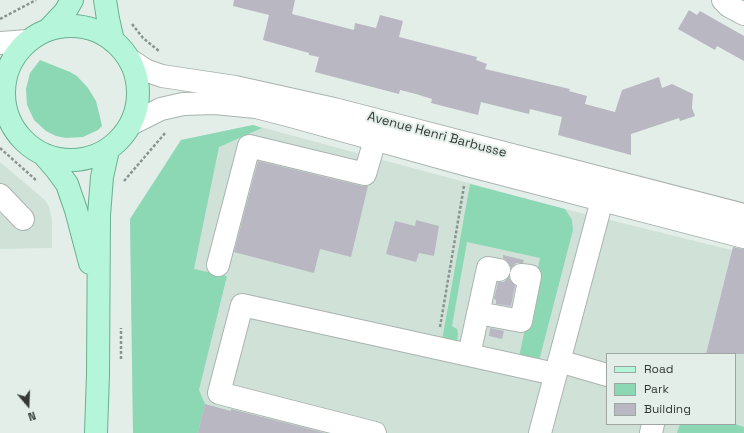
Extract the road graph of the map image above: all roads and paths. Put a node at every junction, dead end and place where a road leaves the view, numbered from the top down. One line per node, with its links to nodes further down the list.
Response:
1 (36, 0): 7 (path)
2 (72, 0): 8 (main road)
3 (105, 0): 10 (main road)
4 (723, 0): 5 (street)
5 (744, 14)
6 (129, 18): 12 (path)
7 (0, 19)
8 (49, 29): 9 (main road); 10 (main road)
9 (28, 41): 11 (street); 14 (main road)
10 (113, 41): 13 (main road)
11 (0, 43)
12 (160, 52)
13 (130, 60): 15 (main road); 16 (street, Avenue Henri Barbusse)
14 (2, 100): 20 (main road)
15 (131, 124): 16 (street, Avenue Henri Barbusse); 19 (main road)
16 (378, 130): 21 (street, Avenue Henri Barbusse); 24 (street, Avenue Henri Barbusse); 29 (street)
17 (167, 131): 23 (path)
18 (0, 148): 22 (path)
19 (108, 150): 20 (main road); 32 (main road)
20 (43, 154): 32 (main road)
21 (467, 165): 24 (street, Avenue Henri Barbusse); 34 (path)
22 (37, 182)
23 (121, 184)
24 (604, 190): 26 (street, Avenue Henri Barbusse); 28 (street, Avenue Henri Barbusse); 36 (street)
25 (0, 195): 27 (street)
26 (744, 215)
27 (23, 219)
28 (744, 237)
29 (218, 265)
30 (499, 270): 33 (street)
31 (521, 275): 33 (street)
32 (98, 292): 38 (main road)
33 (478, 313): 35 (street)
34 (437, 348): 35 (street); 39 (street)
35 (469, 355): 36 (street)
36 (557, 368): 37 (street); 40 (street)
37 (606, 374)
38 (96, 433)
39 (375, 433)
40 (540, 433)

